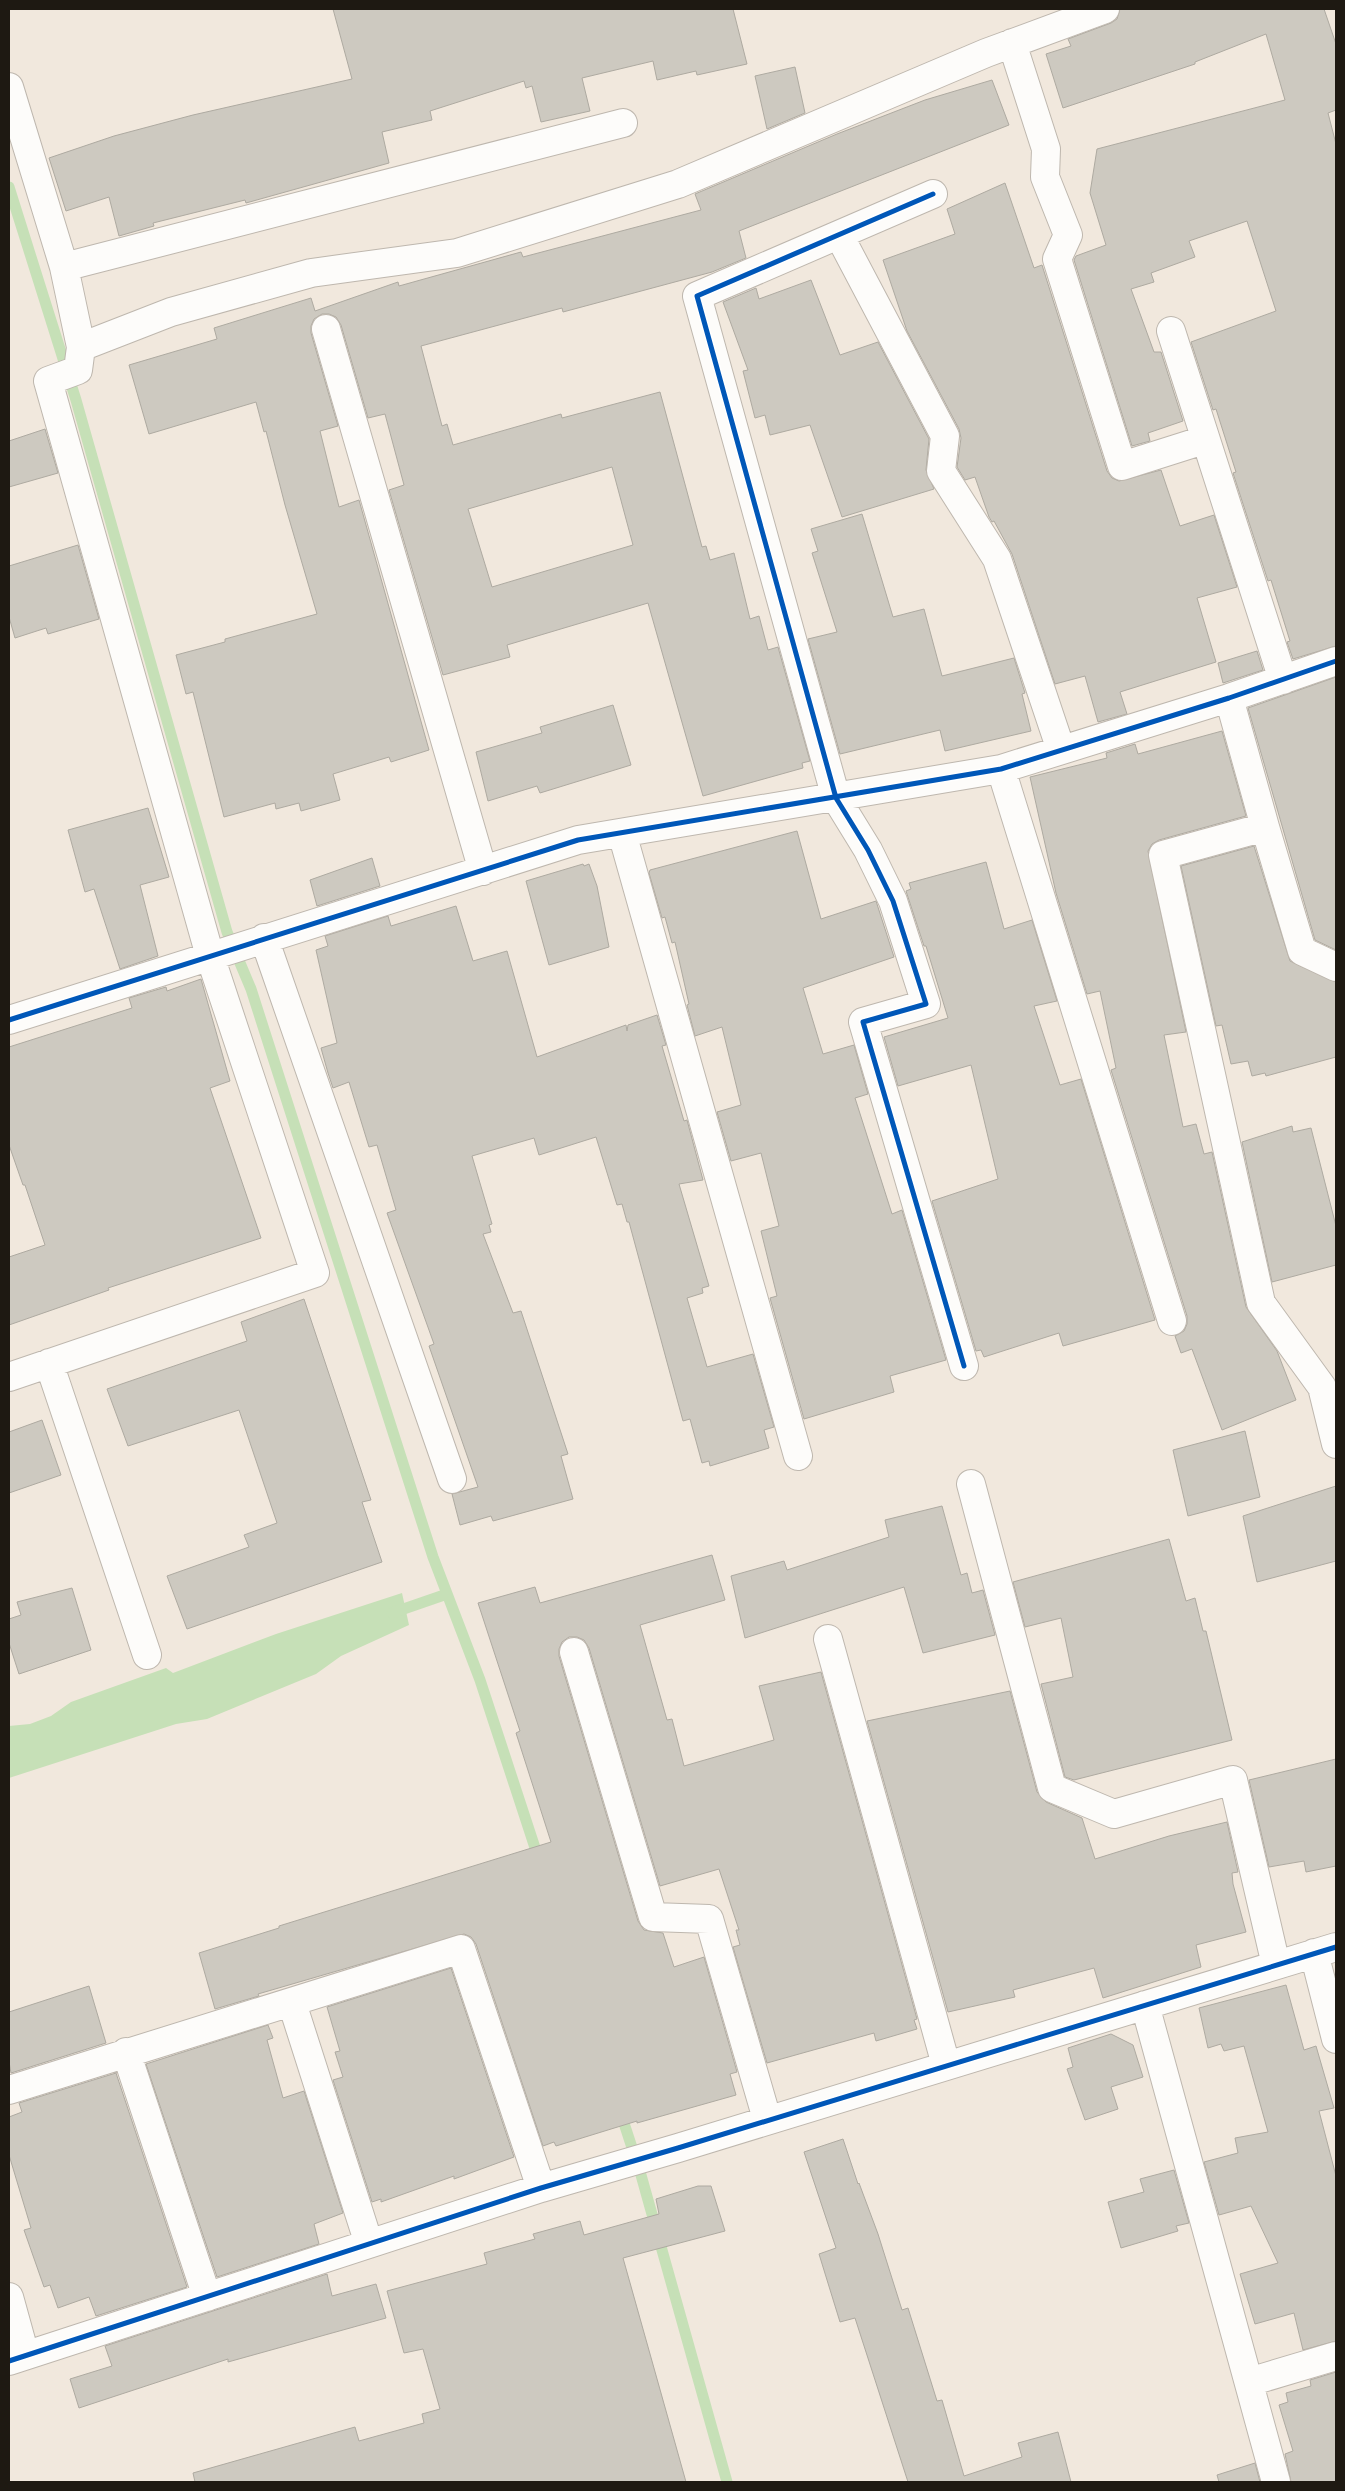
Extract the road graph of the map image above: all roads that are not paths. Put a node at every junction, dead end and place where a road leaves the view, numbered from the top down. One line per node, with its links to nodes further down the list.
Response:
1 (1106, 9): 2 (street)
2 (1012, 43): 10 (street); 11 (street)
3 (9, 87): 7 (street)
4 (623, 123): 7 (street)
5 (933, 194): 6 (street)
6 (839, 235): 15 (street); 17 (street)
7 (64, 267): 10 (street)
8 (326, 329): 20 (street)
9 (1171, 331): 11 (street)
10 (82, 347): 21 (street)
11 (1204, 440): 13 (street)
12 (1336, 661): 13 (street)
13 (1283, 680): 14 (street)
14 (1229, 698): 15 (street); 18 (street)
15 (1061, 750): 16 (street)
16 (1001, 769): 17 (street); 24 (street)
17 (836, 798): 19 (street); 26 (street)
18 (1265, 827): 22 (street); 28 (street)
19 (622, 833): 20 (street); 29 (street)
20 (483, 871): 21 (street)
21 (235, 947): 23 (street); 25 (street); 30 (street)
22 (1336, 967)
23 (9, 1020)
24 (1172, 1321)
25 (49, 1363): 27 (street); 34 (street)
26 (964, 1366)
27 (9, 1377)
28 (1336, 1444)
29 (798, 1456)
30 (452, 1479)
31 (972, 1484): 36 (street)
32 (828, 1639): 41 (street)
33 (574, 1652): 43 (street)
34 (147, 1655)
35 (1325, 1950): 36 (street); 39 (street)
36 (1276, 1965): 38 (street)
37 (292, 2003): 40 (street); 44 (street); 45 (street)
38 (1145, 2005): 41 (street); 50 (street)
39 (1336, 2039)
40 (126, 2052): 42 (street); 47 (street)
41 (946, 2065): 43 (street)
42 (9, 2090)
43 (767, 2119): 44 (street)
44 (542, 2188): 45 (street)
45 (369, 2244): 47 (street)
46 (9, 2296): 49 (street)
47 (207, 2297): 49 (street)
48 (1336, 2356): 50 (street)
49 (17, 2358)
50 (1248, 2382): 51 (street)
51 (1276, 2482)

